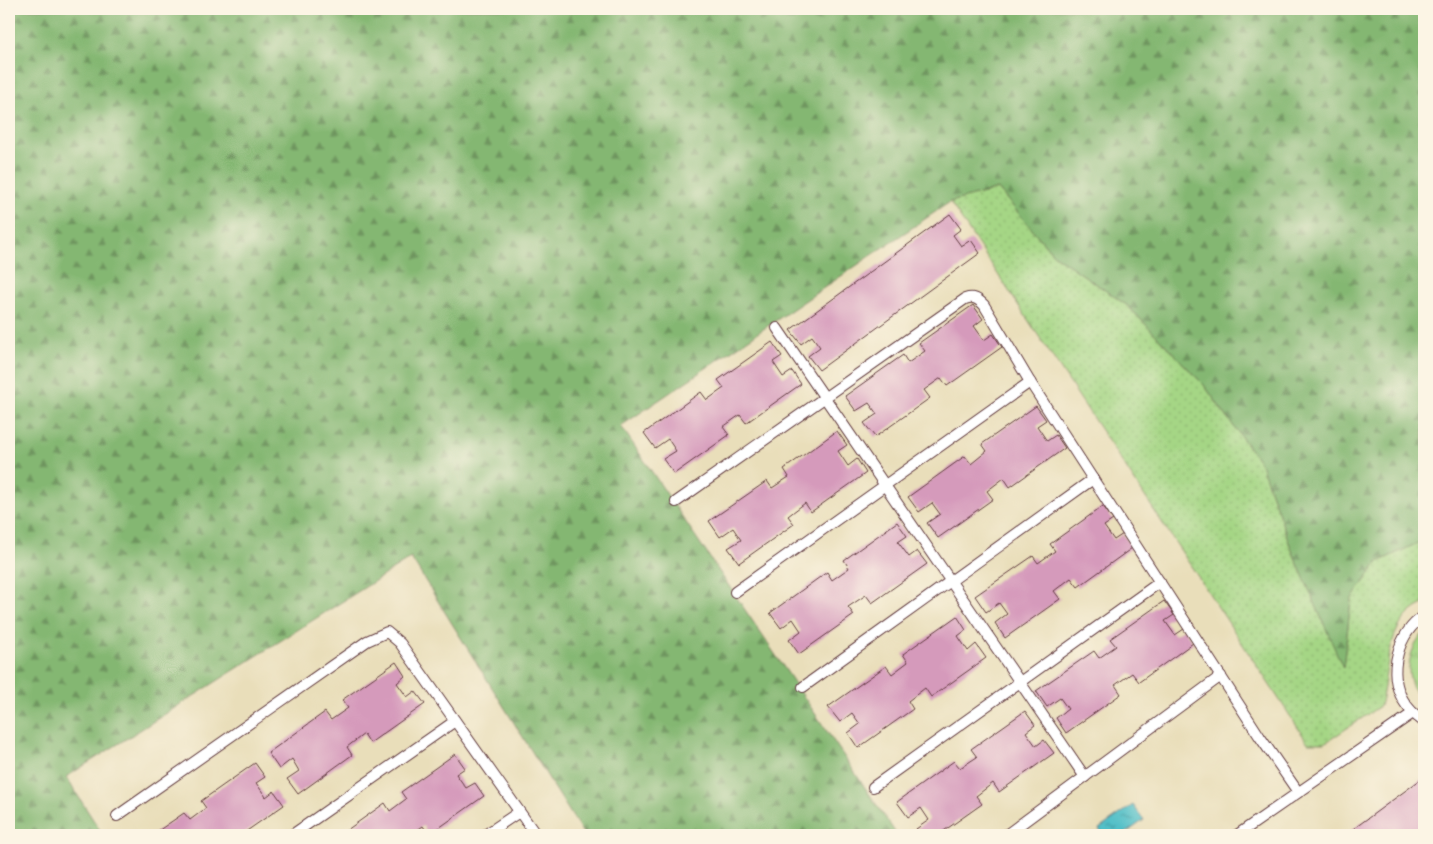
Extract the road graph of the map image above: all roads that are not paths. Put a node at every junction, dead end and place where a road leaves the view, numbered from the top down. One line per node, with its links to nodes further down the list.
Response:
1 (777, 328): 3 (lane)
2 (1030, 382): 3 (lane); 4 (lane); 5 (lane)
3 (824, 397): 5 (lane); 6 (lane)
4 (1093, 479): 7 (lane); 8 (lane)
5 (884, 486): 7 (lane); 9 (lane)
6 (676, 502)
7 (951, 581): 12 (lane); 13 (lane)
8 (1160, 582): 11 (lane); 12 (lane)
9 (735, 592)
10 (1424, 616): 14 (lane)
11 (1221, 676): 17 (lane); 19 (lane)
12 (1021, 682): 17 (lane); 18 (lane)
13 (803, 687)
14 (1413, 713): 16 (lane); 19 (lane)
15 (455, 721): 20 (lane); 21 (lane); 22 (lane)
16 (1424, 722)
17 (1085, 777): 25 (lane)
18 (873, 786)
19 (1298, 792): 26 (lane)
20 (519, 812): 23 (lane); 24 (lane)
21 (116, 816)
22 (292, 835)
23 (485, 835)
24 (536, 835)
25 (1006, 835)
26 (1237, 835)

